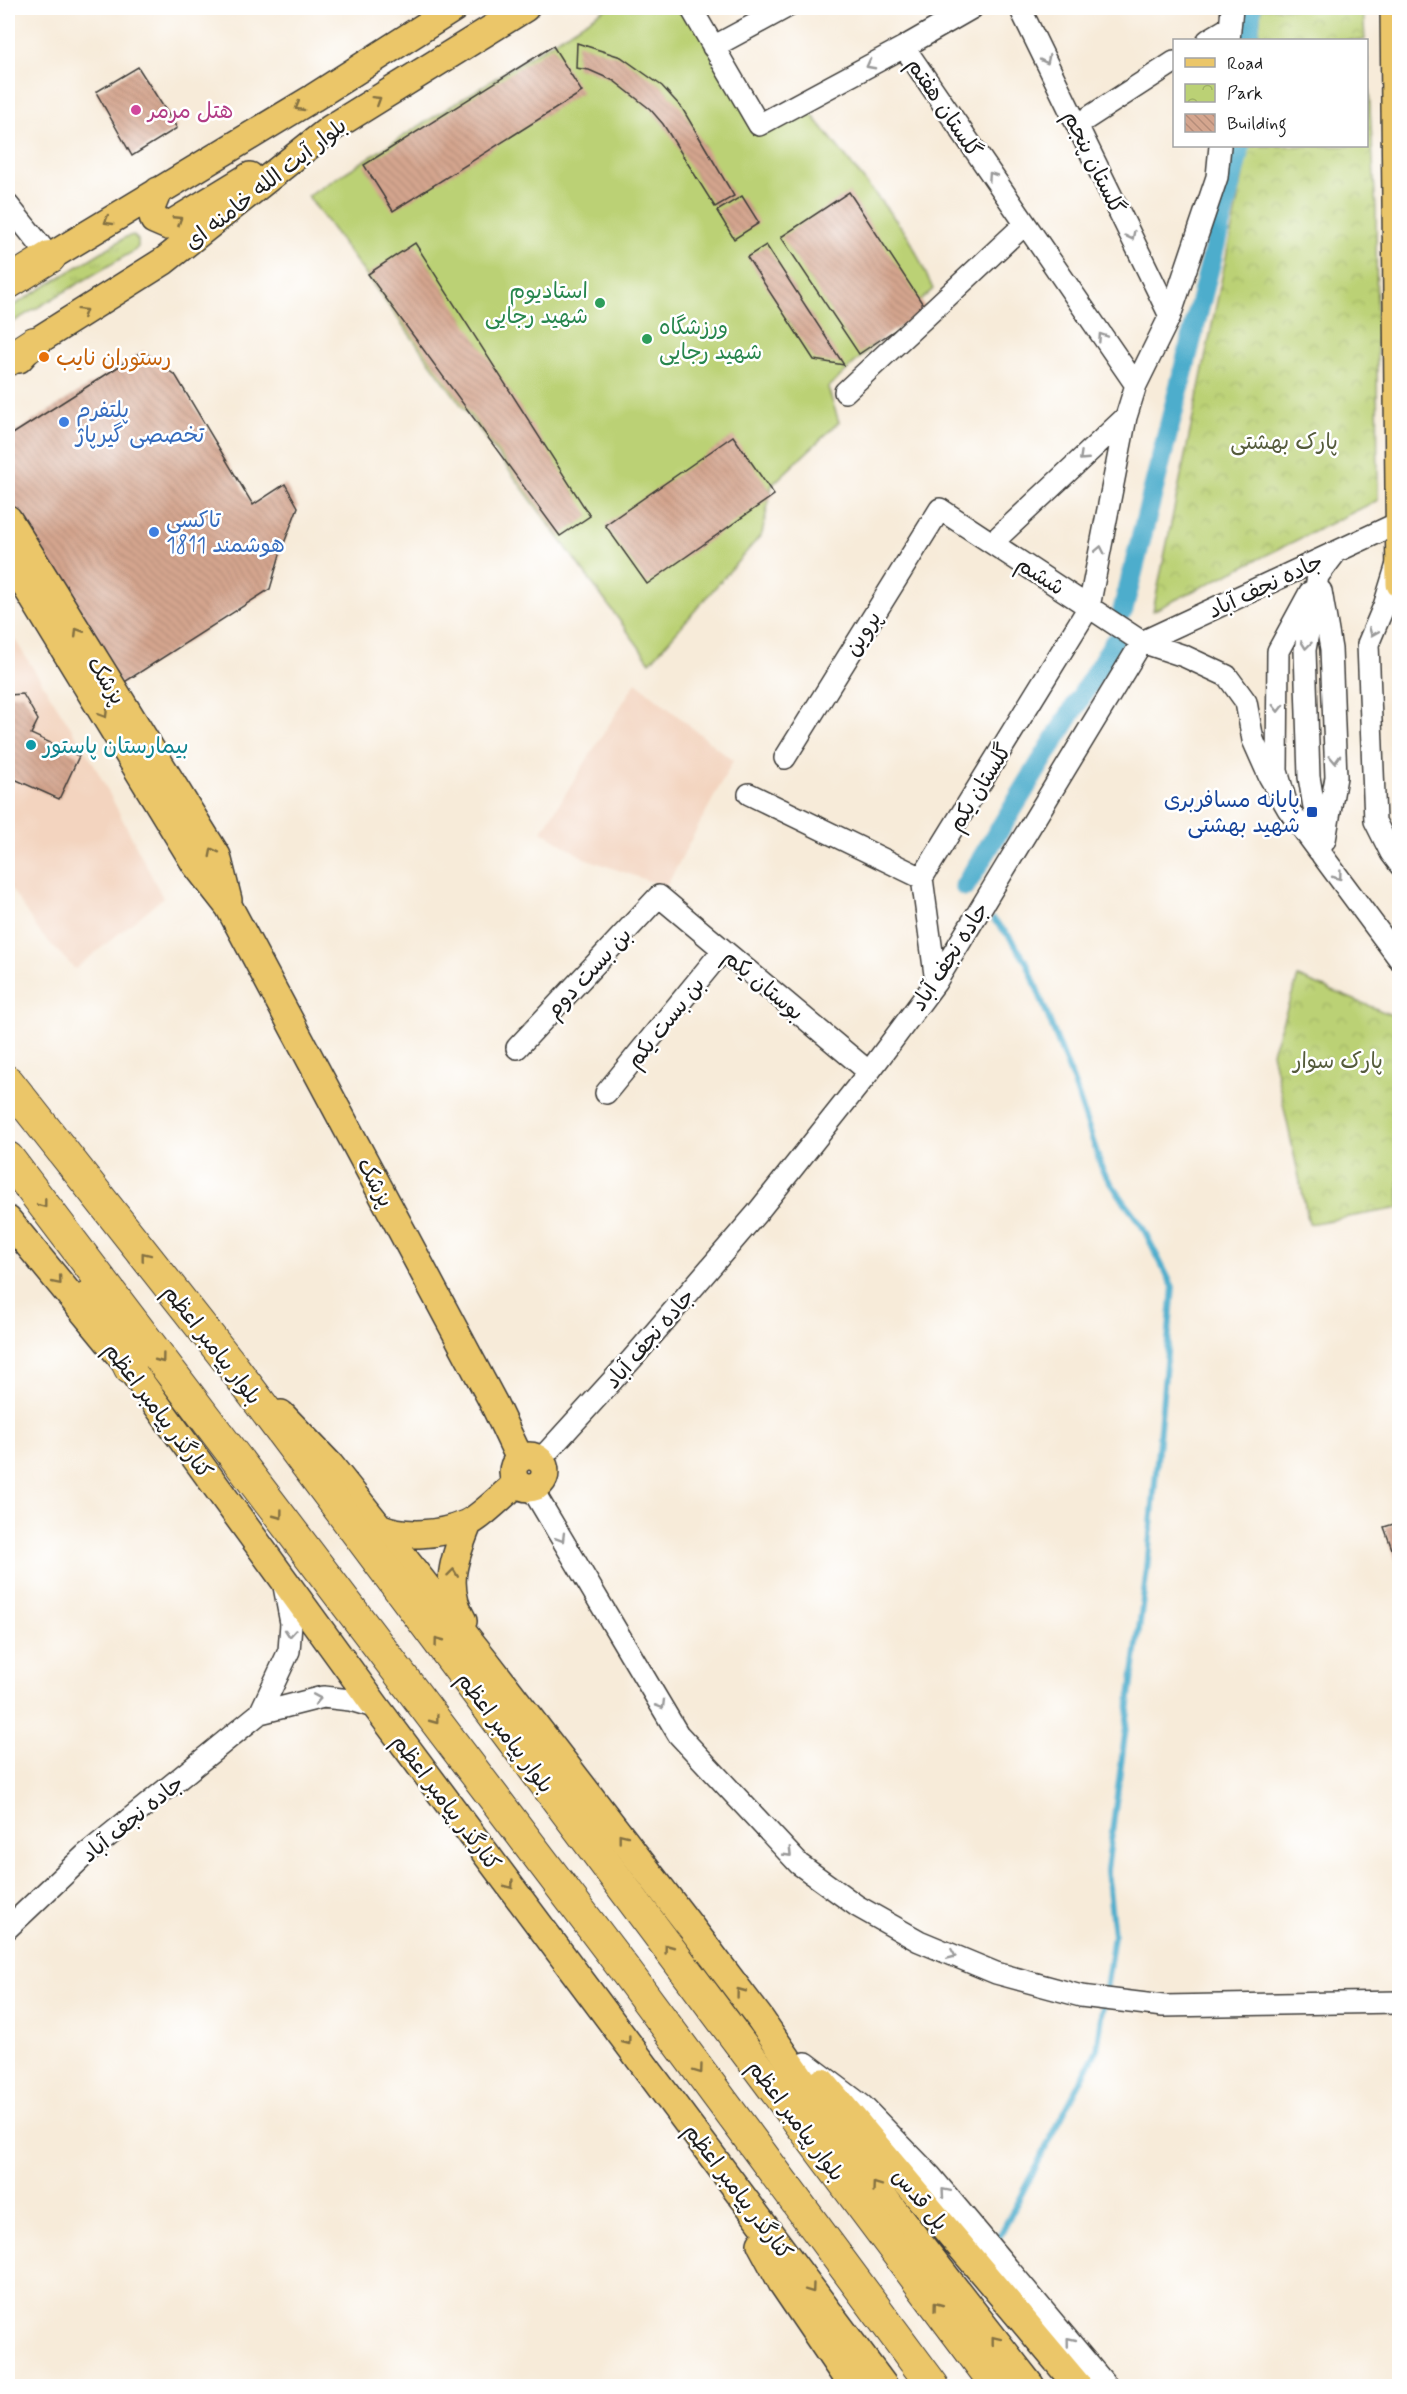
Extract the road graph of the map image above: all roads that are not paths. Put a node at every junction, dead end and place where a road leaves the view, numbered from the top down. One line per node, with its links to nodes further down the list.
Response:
1 (454, 8): 16 (main road, بلوار آیت الله خامنه ای, one-way to 16)
2 (525, 8): 14 (main road, بلوار آیت الله خامنه ای, one-way to 2)
3 (691, 8): 11 (street, گلستان هفتم)
4 (785, 8): 11 (street)
5 (972, 8): 10 (street)
6 (1020, 8): 13 (street, گلستان پنجم, one-way to 13)
7 (1394, 8): 30 (main road)
8 (1230, 25): 9 (street)
9 (1209, 39)
10 (904, 47): 11 (street, گلستان هفتم, one-way to 11); 18 (street, گلستان هفتم, one-way to 10)
11 (713, 48)
12 (1173, 63): 13 (street)
13 (1077, 125): 21 (street, گلستان پنجم, one-way to 21)
14 (330, 129): 16 (main road, one-way to 14); 22 (main road, بلوار آیت الله خامنه ای, one-way to 14)
15 (1220, 147): 21 (street)
16 (158, 191): 19 (main road, بلوار آیت الله خامنه ای, one-way to 19)
17 (8, 205): 19 (street)
18 (1025, 224): 25 (street, گلستان هفتم, one-way to 18); 26 (street)
19 (50, 257): 20 (highway, بلوار آیت الله خامنه ای)
20 (8, 283)
21 (1170, 316): 25 (street)
22 (34, 343): 23 (highway, بلوار آیت الله خامنه ای); 24 (main road)
23 (8, 360)
24 (8, 370)
25 (1136, 385): 27 (street)
26 (845, 392)
27 (1126, 417): 31 (street, one-way to 31); 37 (street, one-way to 27)
28 (940, 508): 31 (street, ششم); 39 (street, پروین)
29 (8, 519): 46 (main road, پزشک, one-way to 29)
30 (1398, 523): 32 (street, جاده نجف آباد); 34 (main road)
31 (992, 543): 37 (street, ششم)
32 (1336, 552): 35 (street); 38 (street, جاده نجف آباد)
33 (8, 557): 46 (main road, پزشک, one-way to 46)
34 (1399, 557): 36 (main road); 43 (street, one-way to 43)
35 (1318, 576): 41 (street, one-way to 41); 42 (street, one-way to 42)
36 (1400, 584)
37 (1089, 607): 38 (street, ششم); 44 (street, گلستان یکم)
38 (1142, 642): 41 (street, ششم); 49 (street, جاده نجف آباد)
39 (785, 758)
40 (749, 794): 44 (street)
41 (1288, 809): 42 (street)
42 (1322, 855): 48 (street, one-way to 48)
43 (1400, 866)
44 (922, 878): 49 (street)
45 (659, 896): 47 (street, بوستان یکم); 50 (street, بن بست دوم)
46 (229, 907): 59 (main road, پزشک)
47 (723, 950): 51 (street, بوستان یکم); 53 (street, بن بست یکم)
48 (1400, 960)
49 (936, 981): 51 (street, جاده نجف آباد)
50 (517, 1048)
51 (869, 1072): 59 (street, جاده نجف آباد)
52 (8, 1083): 58 (highway, بلوار پیامبر اعظم, one-way to 52)
53 (606, 1093)
54 (8, 1158): 56 (highway, one-way to 56)
55 (8, 1220): 57 (main road, کنارگذر پیامبر اعظم, one-way to 57)
56 (64, 1230): 57 (highway); 73 (highway, one-way to 73)
57 (130, 1368): 62 (main road, کنارگذر پیامبر اعظم)
58 (233, 1368): 61 (main road); 74 (highway, بلوار پیامبر اعظم, one-way to 58)
59 (527, 1472): 60 (main road, جاده نجف آباد); 67 (street, one-way to 67)
60 (468, 1524): 61 (main road); 63 (main road, one-way to 60)
61 (379, 1527): 63 (main road)
62 (282, 1576): 64 (main road, کنارگذر پیامبر اعظم); 65 (street, one-way to 65)
63 (488, 1664): 68 (main road, one-way to 63)
64 (377, 1708): 65 (street, one-way to 64); 70 (main road, کنارگذر پیامبر اعظم, one-way to 70)
65 (260, 1713): 66 (street, جاده نجف آباد)
66 (8, 1928)
67 (1400, 2002)
68 (759, 2017): 69 (main road, پل قدس); 75 (main road, one-way to 68)
69 (806, 2063): 76 (main road, پل قدس); 77 (street, one-way to 69)
70 (714, 2157): 71 (main road); 72 (main road, کنارگذر پیامبر اعظم, one-way to 72)
71 (852, 2386)
72 (884, 2386)
73 (933, 2386)
74 (997, 2386)
75 (1031, 2386)
76 (1078, 2386)
77 (1107, 2386)

